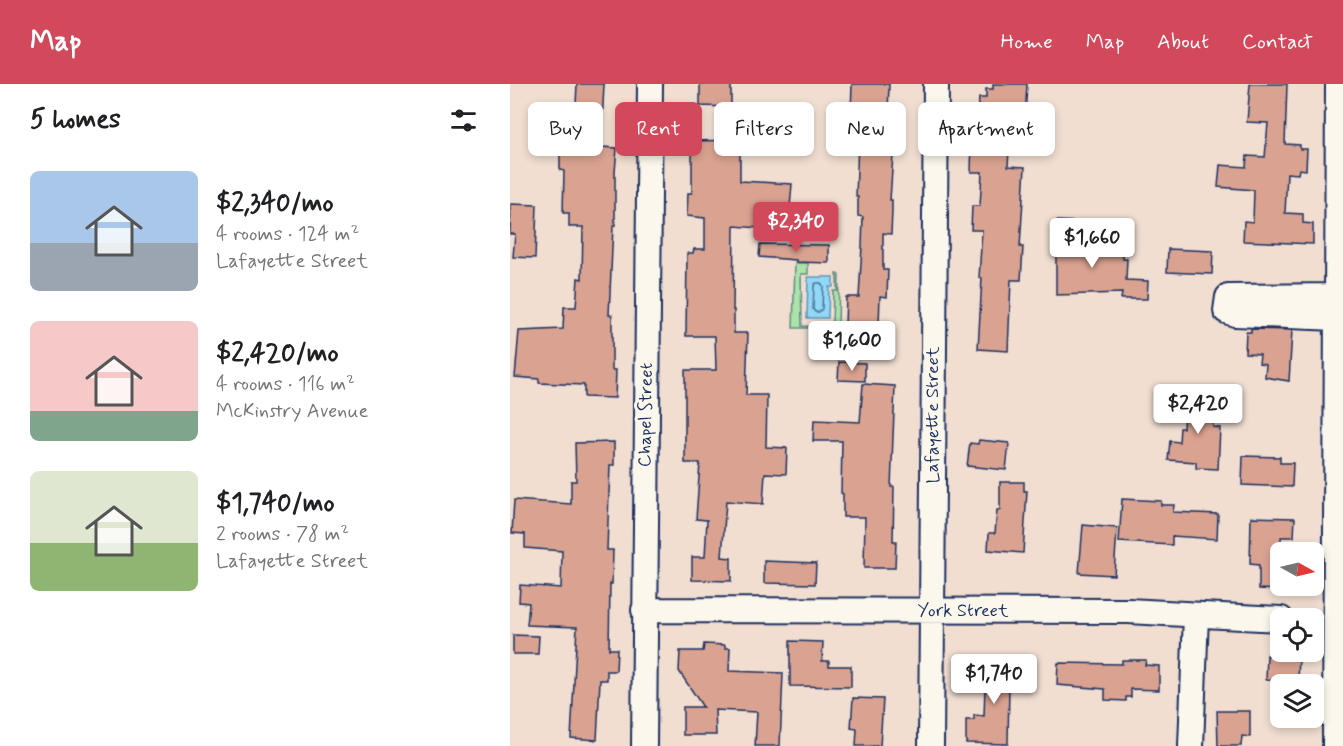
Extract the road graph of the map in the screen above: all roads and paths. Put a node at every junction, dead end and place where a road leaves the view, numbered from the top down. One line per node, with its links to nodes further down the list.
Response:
1 (650, 84): 5 (street, Chapel Street)
2 (936, 84): 6 (street, Lafayette Street)
3 (1338, 84): 4 (street)
4 (1338, 299): 9 (street)
5 (644, 610): 6 (street, York Street); 10 (street, Chapel Street)
6 (932, 612): 7 (street, York Street); 11 (street, Lafayette Street)
7 (1196, 615): 8 (street, York Street); 12 (street)
8 (1270, 618)
9 (1325, 621): 13 (street)
10 (644, 746)
11 (931, 746)
12 (1191, 746)
13 (1335, 746)

